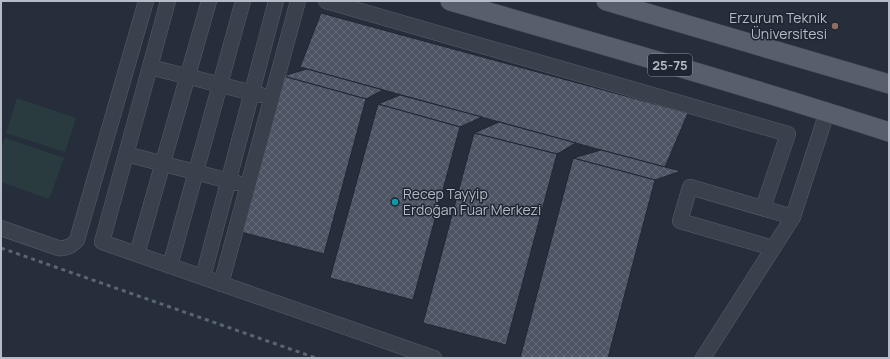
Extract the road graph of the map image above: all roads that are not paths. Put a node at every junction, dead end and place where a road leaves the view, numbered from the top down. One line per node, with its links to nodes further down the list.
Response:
1 (146, 1): 25 (street)
2 (168, 1): 10 (street)
3 (209, 1): 11 (street)
4 (243, 1): 13 (street)
5 (276, 1): 14 (street)
6 (298, 1): 15 (street)
7 (326, 1): 23 (street)
8 (450, 1): 16 (main road, 25-75)
9 (606, 1): 12 (main road)
10 (150, 67): 11 (street); 18 (street)
11 (188, 76): 13 (street); 19 (street)
12 (887, 82)
13 (220, 85): 14 (street); 20 (street)
14 (252, 93): 15 (street); 21 (street)
15 (272, 98): 22 (street)
16 (827, 112): 17 (main road, 25-75); 24 (street)
17 (889, 132)
18 (126, 154): 19 (street); 27 (street)
19 (163, 163): 20 (street); 27 (street)
20 (195, 172): 21 (street); 28 (street)
21 (229, 181): 22 (street); 29 (street)
22 (248, 186): 30 (street)
23 (763, 208): 24 (street); 26 (street)
24 (793, 217): 26 (street)
25 (1, 228)
26 (773, 248): 32 (street)
27 (137, 254): 28 (street)
28 (170, 266): 29 (street)
29 (203, 277): 30 (street)
30 (221, 284): 31 (street)
31 (434, 358)
32 (703, 358)

